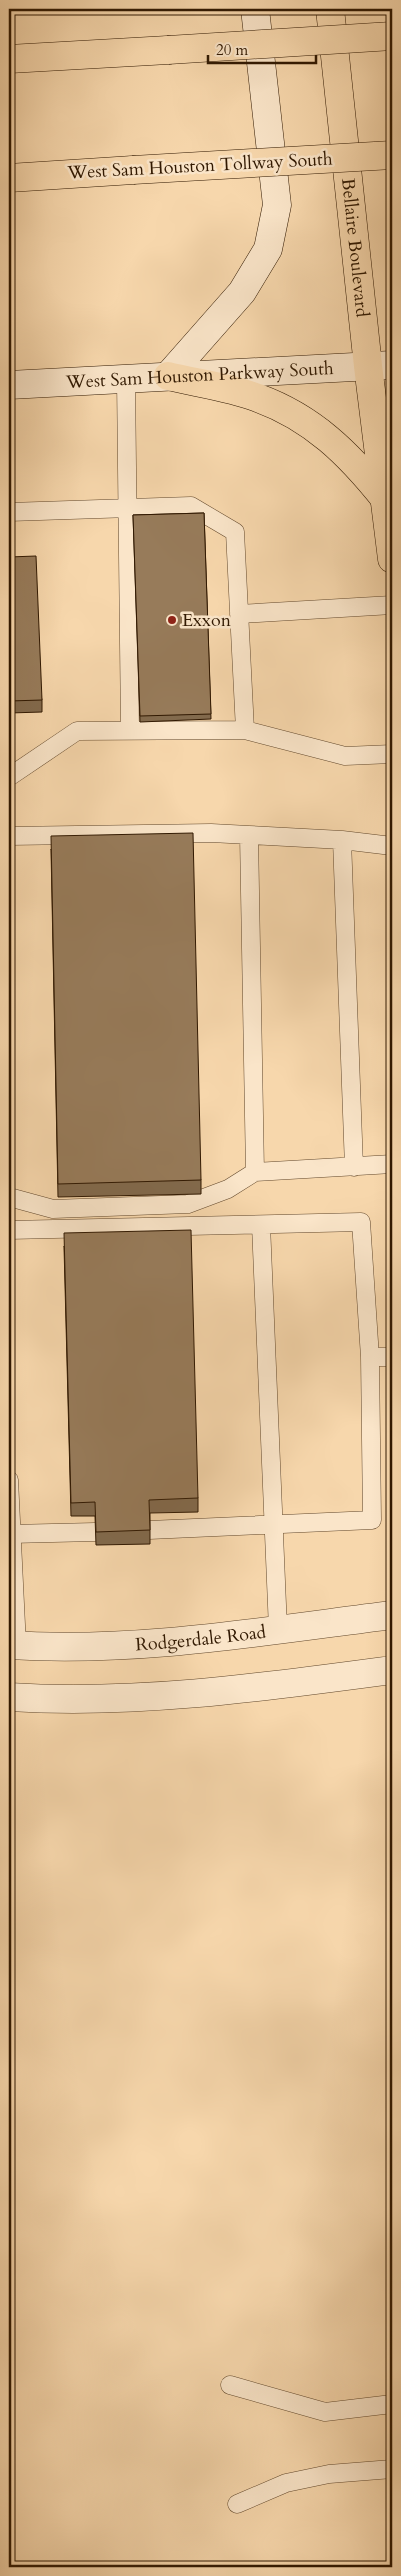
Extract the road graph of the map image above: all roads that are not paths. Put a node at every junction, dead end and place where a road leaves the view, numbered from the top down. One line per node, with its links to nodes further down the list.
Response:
1 (255, 9): 8 (main road)
2 (330, 9): 7 (main road, Bellaire Boulevard)
3 (392, 36): 4 (main road, bridge)
4 (9, 59)
5 (392, 155): 6 (main road, West Sam Houston Tollway South, bridge)
6 (9, 178)
7 (380, 366): 8 (main road, West Sam Houston Parkway South); 11 (main road, Bellaire Boulevard)
8 (168, 376): 9 (main road, West Sam Houston Parkway South); 11 (main road)
9 (126, 379): 10 (main road, West Sam Houston Parkway South); 12 (lane)
10 (9, 385)
11 (385, 499): 14 (main road, Bellaire Boulevard)
12 (128, 508): 13 (lane); 16 (lane); 17 (lane)
13 (9, 512)
14 (392, 559)
15 (392, 605): 16 (lane)
16 (239, 614): 18 (lane)
17 (130, 730): 18 (lane); 20 (lane)
18 (245, 730): 19 (lane)
19 (392, 754)
20 (9, 777)
21 (249, 835): 22 (lane); 23 (lane); 27 (lane)
22 (9, 836)
23 (342, 840): 24 (lane); 26 (lane)
24 (392, 846)
25 (392, 1164): 26 (lane)
26 (354, 1167): 27 (lane)
27 (256, 1172): 28 (lane)
28 (9, 1197)
29 (261, 1225): 30 (lane); 32 (lane); 34 (lane)
30 (9, 1230)
31 (392, 1356): 32 (lane)
32 (370, 1357): 34 (lane)
33 (9, 1480): 37 (lane)
34 (274, 1526): 35 (lane); 39 (lane)
35 (150, 1530)
36 (95, 1532): 37 (lane)
37 (10, 1534): 40 (lane)
38 (392, 1615): 39 (main road, Rodgerdale Road)
39 (278, 1629): 40 (main road, Rodgerdale Road)
40 (13, 1646)
41 (392, 1670): 42 (main road)
42 (9, 1697)
43 (230, 2385): 44 (lane)
44 (392, 2404)
45 (392, 2469): 46 (lane)
46 (237, 2504)

